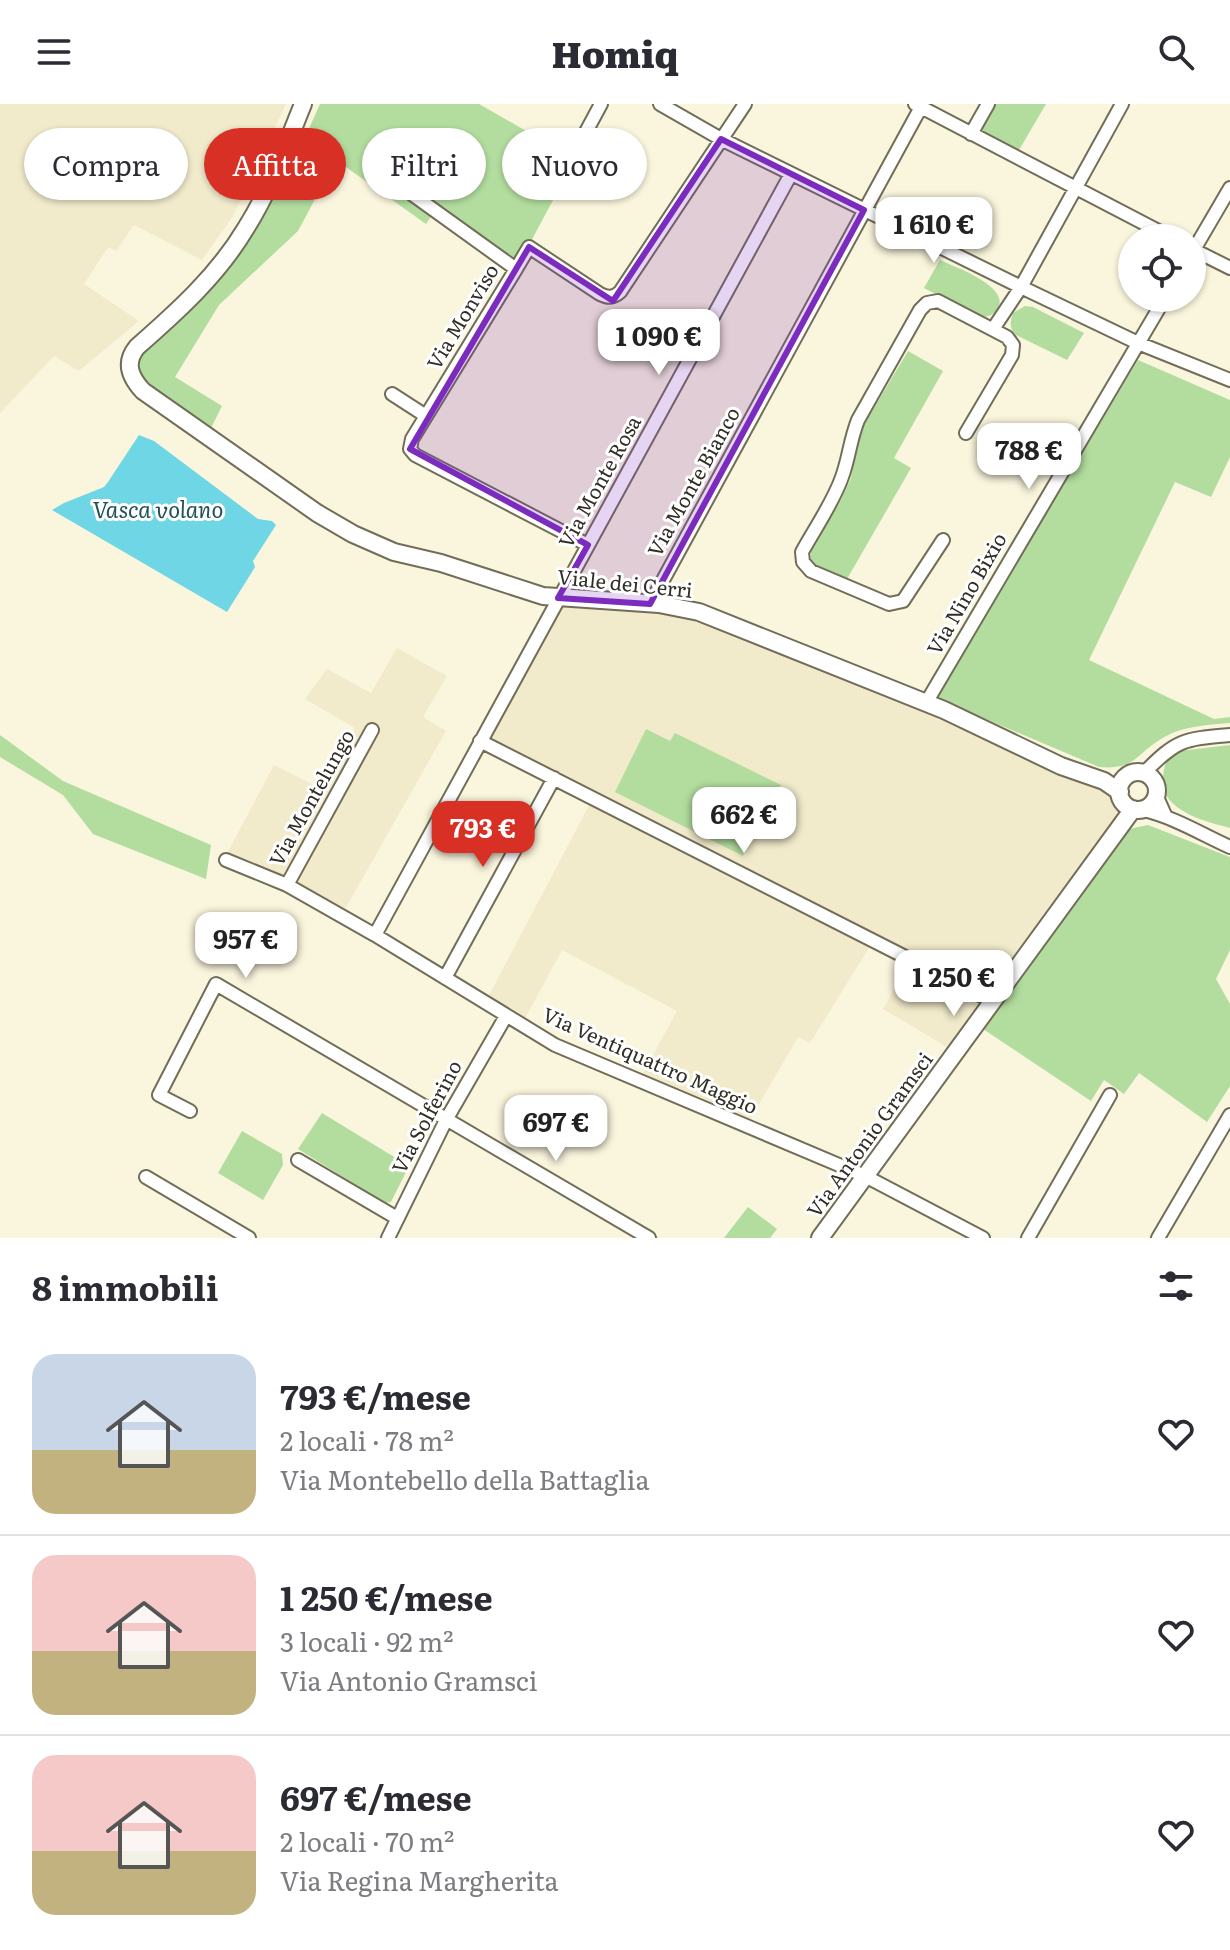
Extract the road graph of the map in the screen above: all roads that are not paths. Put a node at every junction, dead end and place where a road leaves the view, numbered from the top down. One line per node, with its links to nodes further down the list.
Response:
1 (303, 104): 31 (street, Viale dei Cerri)
2 (601, 104): 8 (street)
3 (660, 104): 10 (street)
4 (745, 104): 10 (street)
5 (988, 104): 9 (street)
6 (1122, 104): 12 (street)
7 (918, 105): 9 (street); 15 (street, Via Monte Bianco)
8 (588, 128)
9 (971, 134): 12 (street)
10 (721, 139): 11 (street); 20 (street)
11 (791, 174): 15 (street); 30 (street, Via Monte Rosa)
12 (1075, 187): 16 (street); 21 (street)
13 (1230, 188): 17 (street)
14 (420, 200): 20 (street, Via Monviso)
15 (864, 210): 21 (street); 32 (street, Via Monte Bianco)
16 (1145, 224)
17 (1206, 228)
18 (1206, 256): 19 (street)
19 (1230, 268)
20 (516, 269): 27 (street, Via Monviso)
21 (1021, 287): 23 (street); 24 (street)
22 (1157, 312): 24 (street, Via Nino Bixio)
23 (993, 329): 28 (street); 29 (street)
24 (1138, 343): 25 (street); 33 (street, Via Nino Bixio)
25 (1230, 380)
26 (392, 394): 27 (street)
27 (426, 416): 30 (street, Via Monviso)
28 (966, 433)
29 (943, 540)
30 (588, 545): 31 (street, Via Monte Rosa)
31 (558, 598): 32 (street, Viale dei Cerri); 36 (street, Via Monte Rosa)
32 (650, 604): 33 (street, Viale dei Cerri)
33 (926, 703): 40 (street, Viale dei Cerri)
34 (372, 730): 44 (street, Via Montelungo)
35 (1230, 735): 37 (street)
36 (480, 741): 38 (street); 45 (street, Via Monte Rosa)
37 (1148, 775): 39 (street); 40 (street)
38 (554, 778): 46 (street); 47 (street)
39 (1157, 797): 40 (street, Via Antonio Gramsci); 41 (street)
40 (1128, 803): 41 (street); 47 (street, Via Antonio Gramsci)
41 (1165, 815): 42 (street)
42 (1230, 847)
43 (226, 860): 44 (street, Via Ventiquattro Maggio)
44 (287, 885): 45 (street, Via Ventiquattro Maggio)
45 (375, 935): 46 (street, Via Ventiquattro Maggio)
46 (445, 978): 48 (street, Via Ventiquattro Maggio)
47 (992, 1001): 54 (street, Via Antonio Gramsci)
48 (506, 1016): 52 (street, Via Solferino); 54 (street, Via Ventiquattro Maggio)
49 (1110, 1095): 62 (street)
50 (190, 1111): 52 (street)
51 (1230, 1115): 63 (street)
52 (446, 1120): 56 (street, Via Solferino); 59 (street)
53 (298, 1160): 56 (street)
54 (865, 1176): 60 (street, Via Antonio Gramsci); 61 (street, Via Ventiquattro Maggio)
55 (146, 1177): 57 (street)
56 (397, 1218): 58 (street, Via Solferino)
57 (249, 1238)
58 (388, 1238)
59 (649, 1238)
60 (820, 1238)
61 (983, 1238)
62 (1028, 1238)
63 (1158, 1238)

